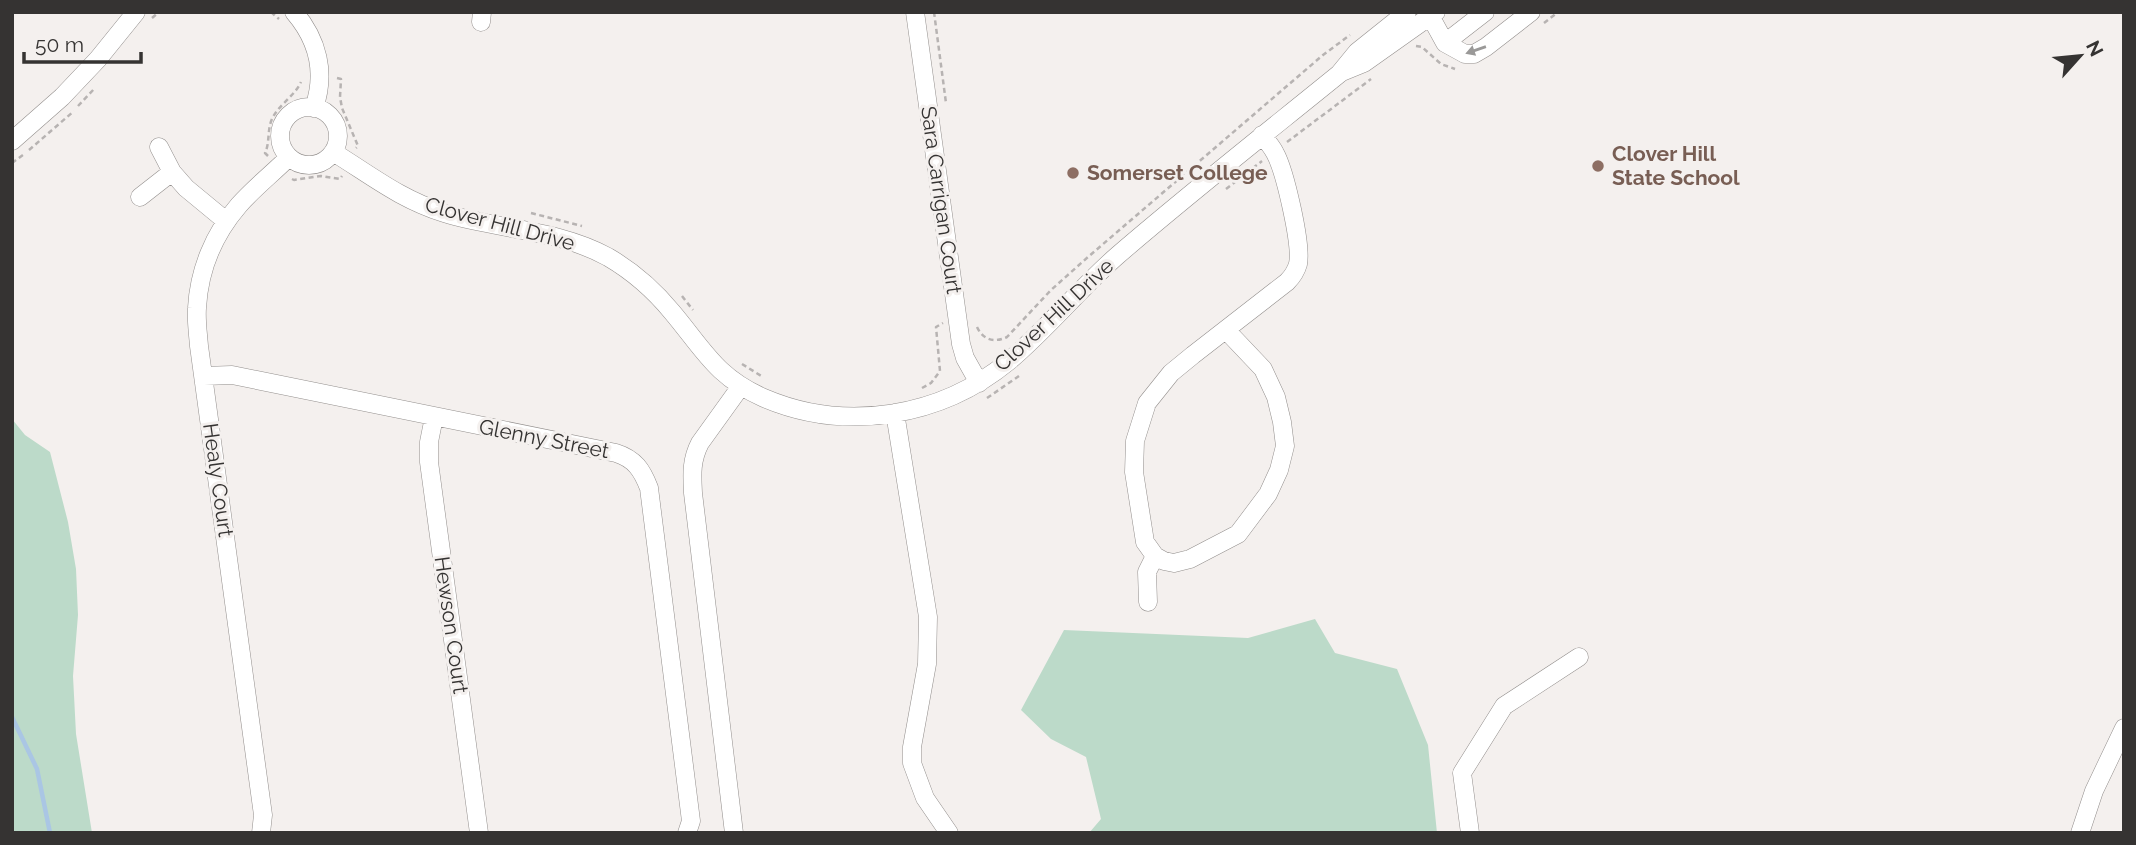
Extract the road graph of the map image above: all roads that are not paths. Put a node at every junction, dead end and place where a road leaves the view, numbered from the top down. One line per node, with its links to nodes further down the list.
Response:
1 (136, 12): 12 (street)
2 (915, 12): 21 (street, Sara Carrigan Court)
3 (1407, 12): 9 (street, Clover Hill Drive)
4 (1485, 12): 8 (street)
5 (1431, 14): 8 (street); 9 (street, Clover Hill Drive)
6 (290, 20): 10 (street)
7 (1534, 20): 8 (street, one-way to 8)
8 (1445, 43)
9 (1339, 74): 11 (street, Clover Hill Drive)
10 (314, 108): 14 (street); 15 (street)
11 (1262, 135): 19 (street); 21 (street, Clover Hill Drive)
12 (12, 141)
13 (159, 147): 16 (street)
14 (333, 152): 15 (street); 22 (street, Clover Hill Drive)
15 (282, 163): 18 (street, Healy Court)
16 (172, 172): 17 (street); 18 (street)
17 (140, 197)
18 (226, 221): 20 (street, Healy Court)
19 (1226, 330): 25 (street); 25 (street)
20 (204, 376): 24 (street, Glenny Street); 29 (street, Healy Court)
21 (979, 383): 23 (street, Clover Hill Drive)
22 (741, 386): 23 (street, Clover Hill Drive); 32 (street)
23 (895, 413): 33 (street)
24 (434, 417): 30 (street, Hewson Court); 31 (street, Glenny Street)
25 (1155, 556): 26 (street)
26 (1148, 602)
27 (1579, 657): 34 (street)
28 (2124, 728): 35 (street)
29 (261, 833)
30 (479, 833)
31 (687, 833)
32 (734, 833)
33 (949, 833)
34 (1470, 833)
35 (2080, 833)

